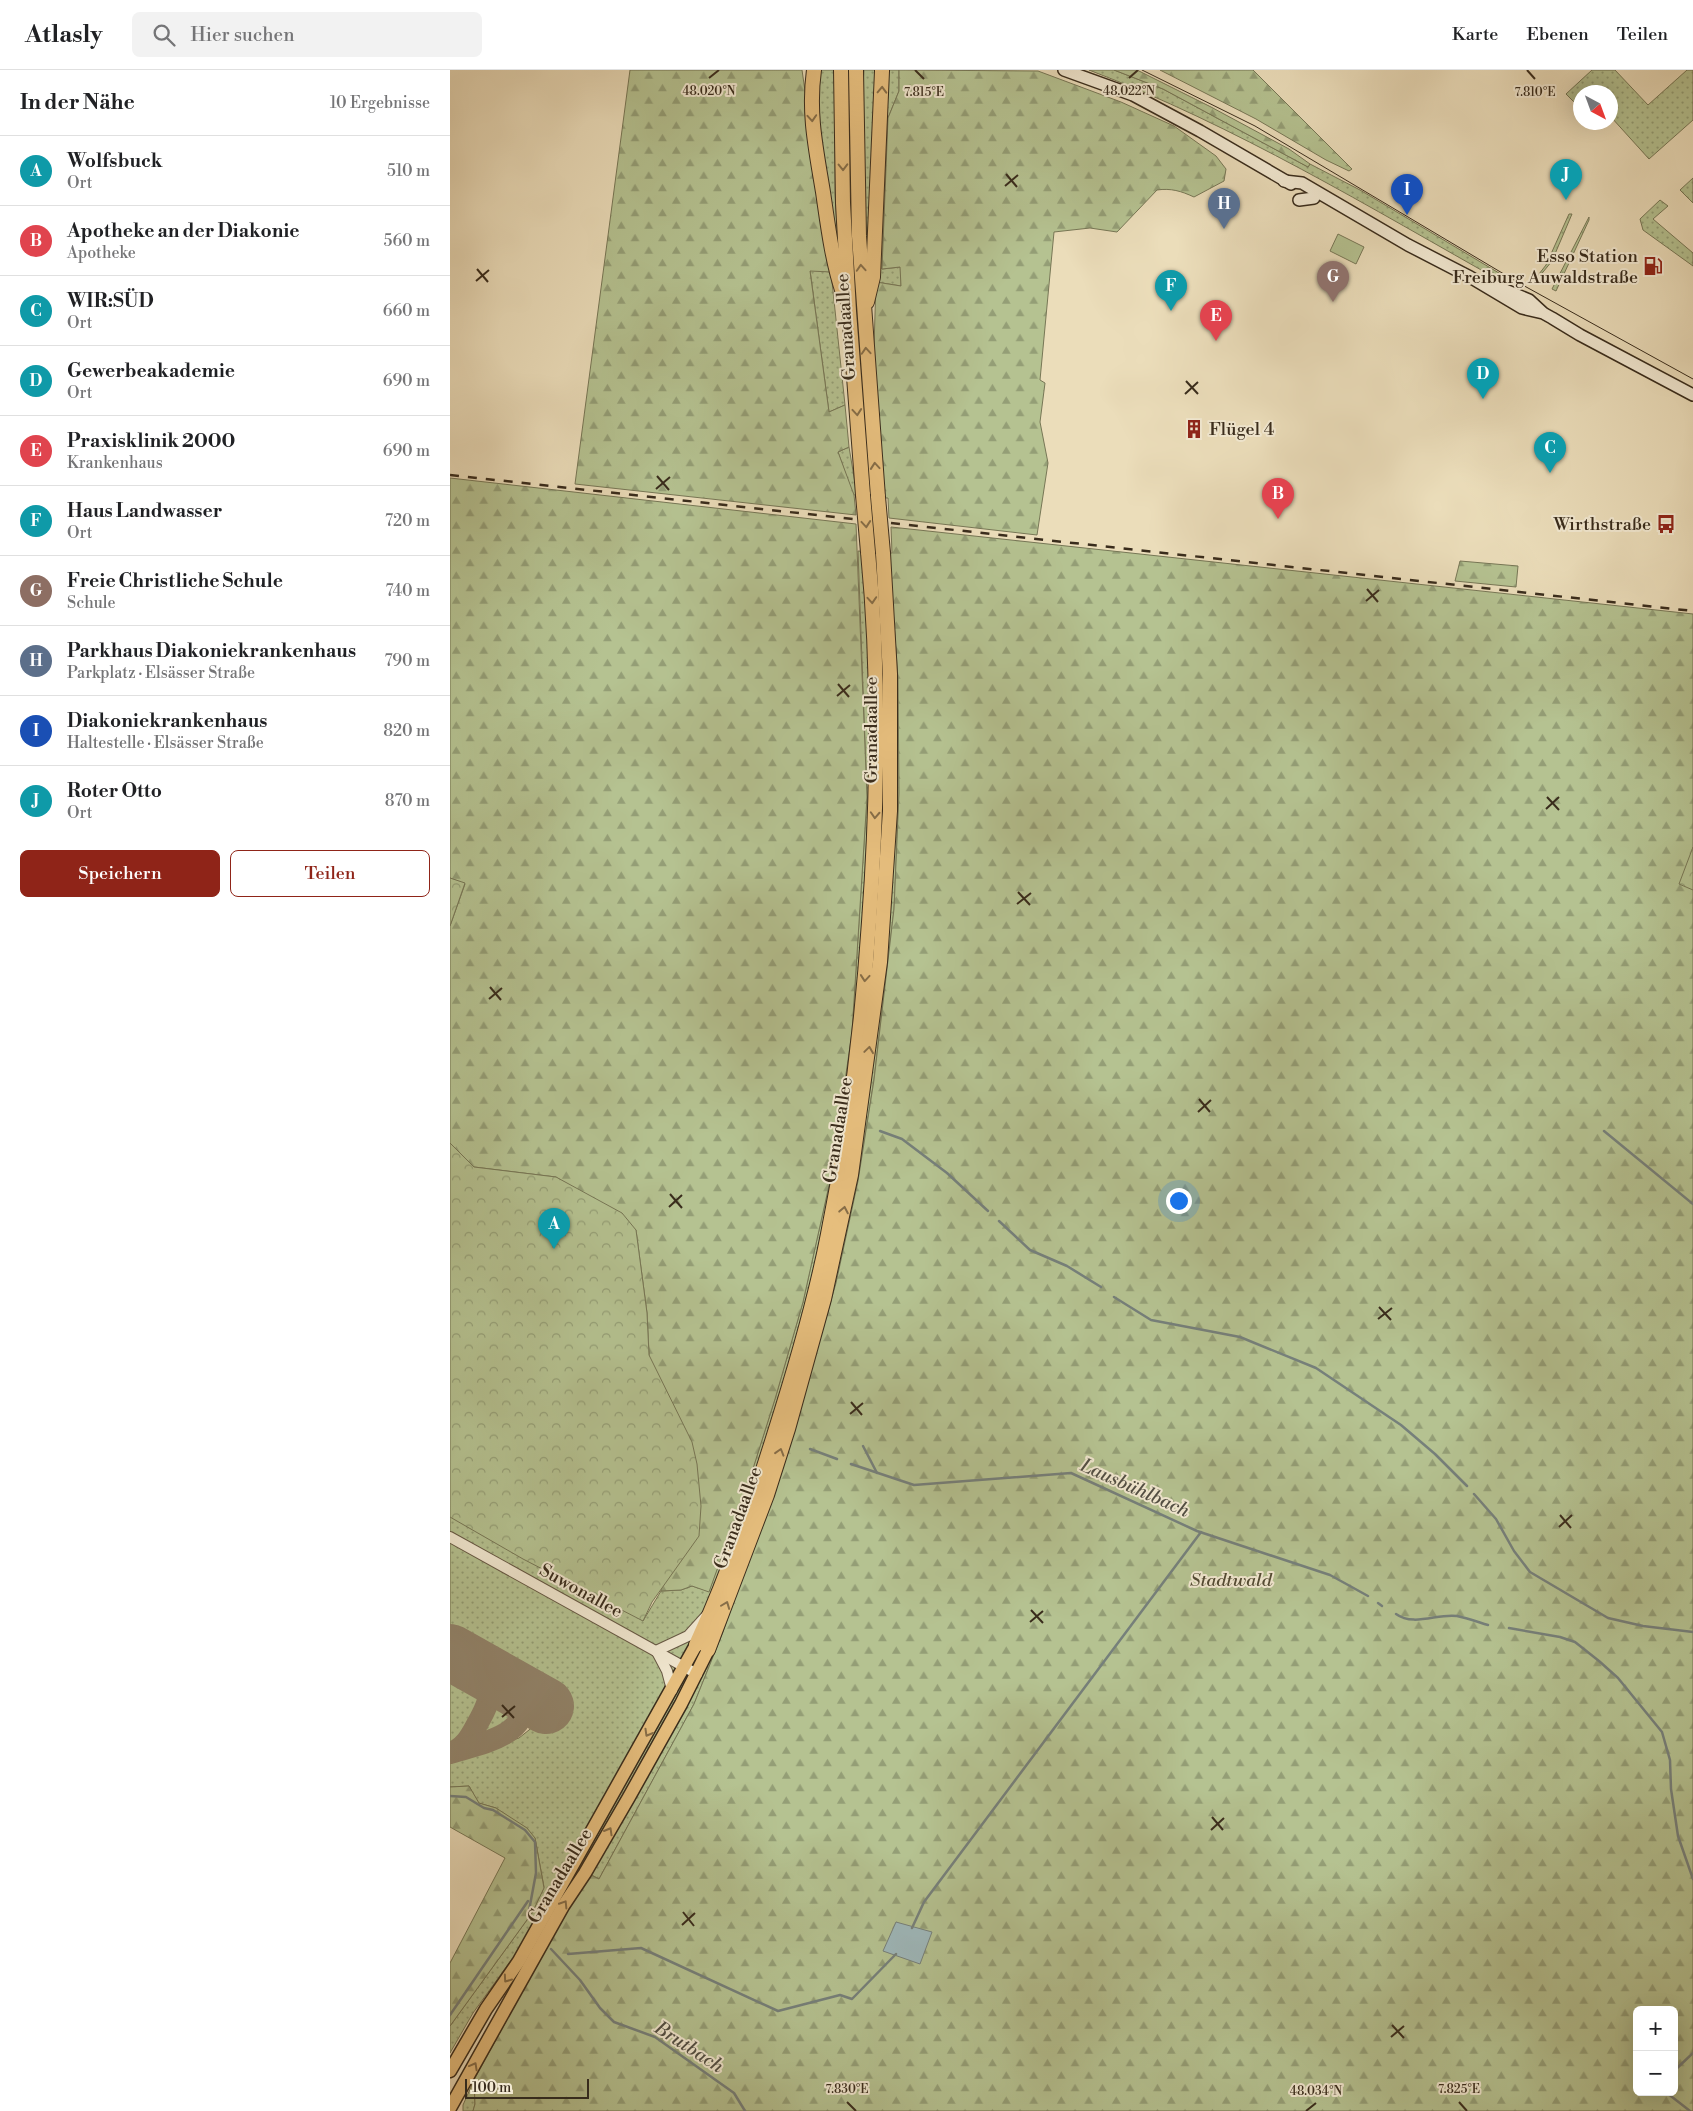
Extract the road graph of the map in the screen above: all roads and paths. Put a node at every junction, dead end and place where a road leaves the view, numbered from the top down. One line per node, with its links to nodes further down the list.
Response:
1 (814, 70): 12 (highway, one-way to 12)
2 (856, 70): 13 (highway, Granadaallee, one-way to 2)
3 (882, 70): 13 (highway, one-way to 3)
4 (1064, 70): 6 (main road)
5 (841, 77): 12 (highway, Granadaallee, one-way to 12)
6 (1254, 164): 7 (main road); 8 (main road)
7 (1265, 180)
8 (1284, 181): 9 (main road); 11 (main road)
9 (1314, 198): 10 (main road); 11 (main road)
10 (1300, 200)
11 (1333, 203): 14 (main road)
12 (848, 311): 16 (highway, Granadaallee, one-way to 16, bridge)
13 (864, 317): 17 (highway, Granadaallee, one-way to 13, bridge)
14 (1693, 395)
15 (450, 1537): 18 (street, Suwonallee)
16 (712, 1611): 17 (highway, Granadaallee); 18 (street)
17 (702, 1648): 19 (main road, Granadaallee); 20 (main road, Granadaallee)
18 (656, 1651): 19 (street, Suwonallee); 21 (street)
19 (684, 1667): 20 (street, Suwonallee); 21 (main road, Granadaallee)
20 (697, 1674): 23 (main road, Granadaallee, one-way to 20)
21 (672, 1690): 22 (main road, Granadaallee, one-way to 22)
22 (450, 2071)
23 (457, 2095): 24 (main road, Granadaallee); 25 (main road)
24 (450, 2108)
25 (458, 2111)

